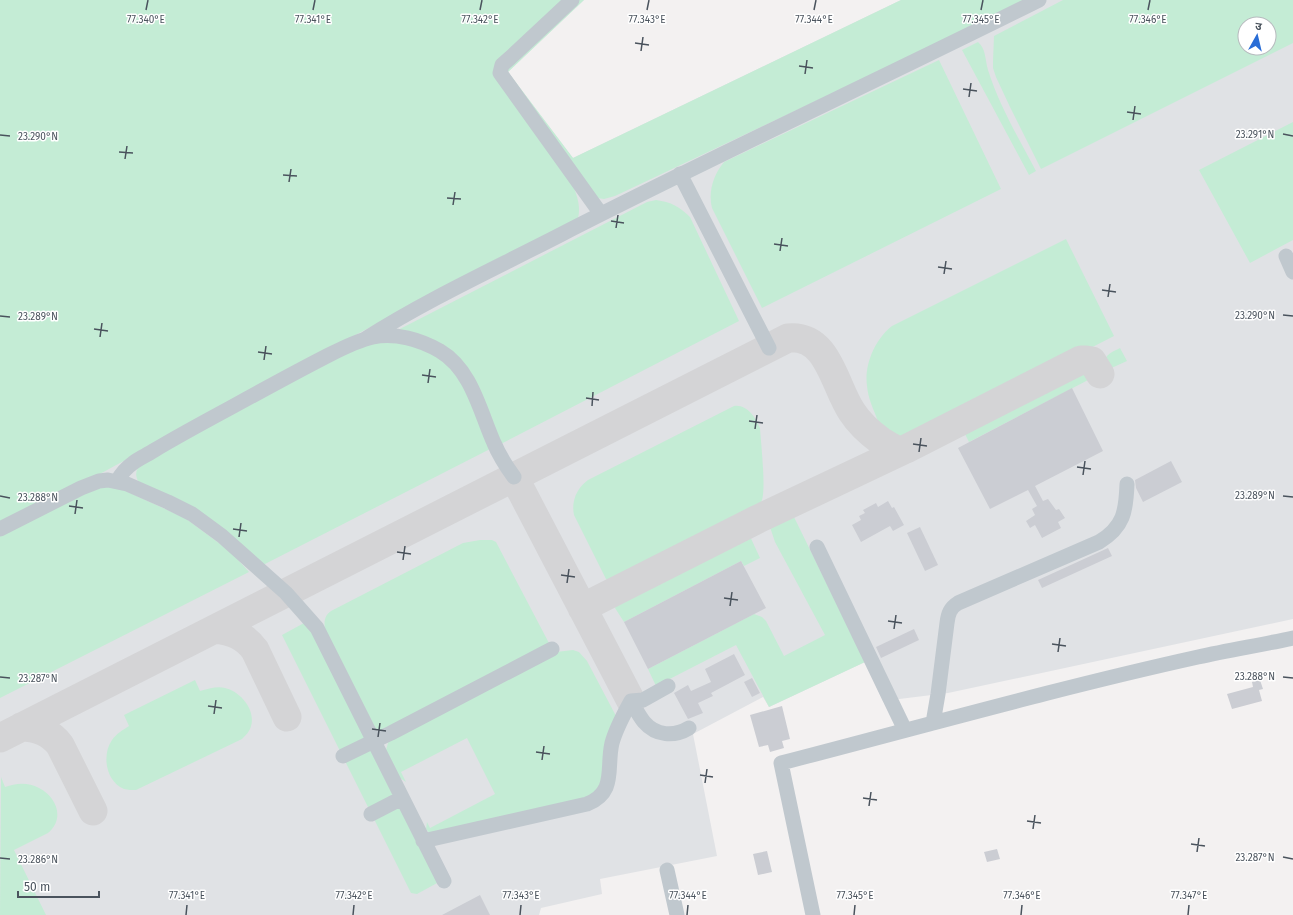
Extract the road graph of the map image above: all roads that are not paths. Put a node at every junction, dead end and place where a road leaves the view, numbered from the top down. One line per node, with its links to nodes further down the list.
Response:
1 (572, 0): 4 (street)
2 (1039, 0): 3 (street)
3 (680, 174): 4 (street); 8 (street)
4 (602, 214): 7 (street)
5 (1286, 256): 6 (street)
6 (1293, 272)
7 (365, 339): 9 (street); 10 (street)
8 (769, 348)
9 (514, 477)
10 (117, 481): 12 (street); 21 (street)
11 (1127, 484): 18 (street)
12 (0, 529)
13 (817, 547): 20 (street)
14 (1293, 638): 18 (street)
15 (552, 649): 21 (street)
16 (668, 686): 17 (street)
17 (631, 701): 19 (street); 25 (street)
18 (933, 723): 20 (street)
19 (689, 728)
20 (905, 730): 29 (street)
21 (374, 741): 22 (street); 23 (street)
22 (343, 756)
23 (402, 798): 24 (street); 25 (street)
24 (371, 814)
25 (423, 841): 27 (street)
26 (667, 870): 28 (street)
27 (444, 882)
28 (677, 915)
29 (813, 915)

